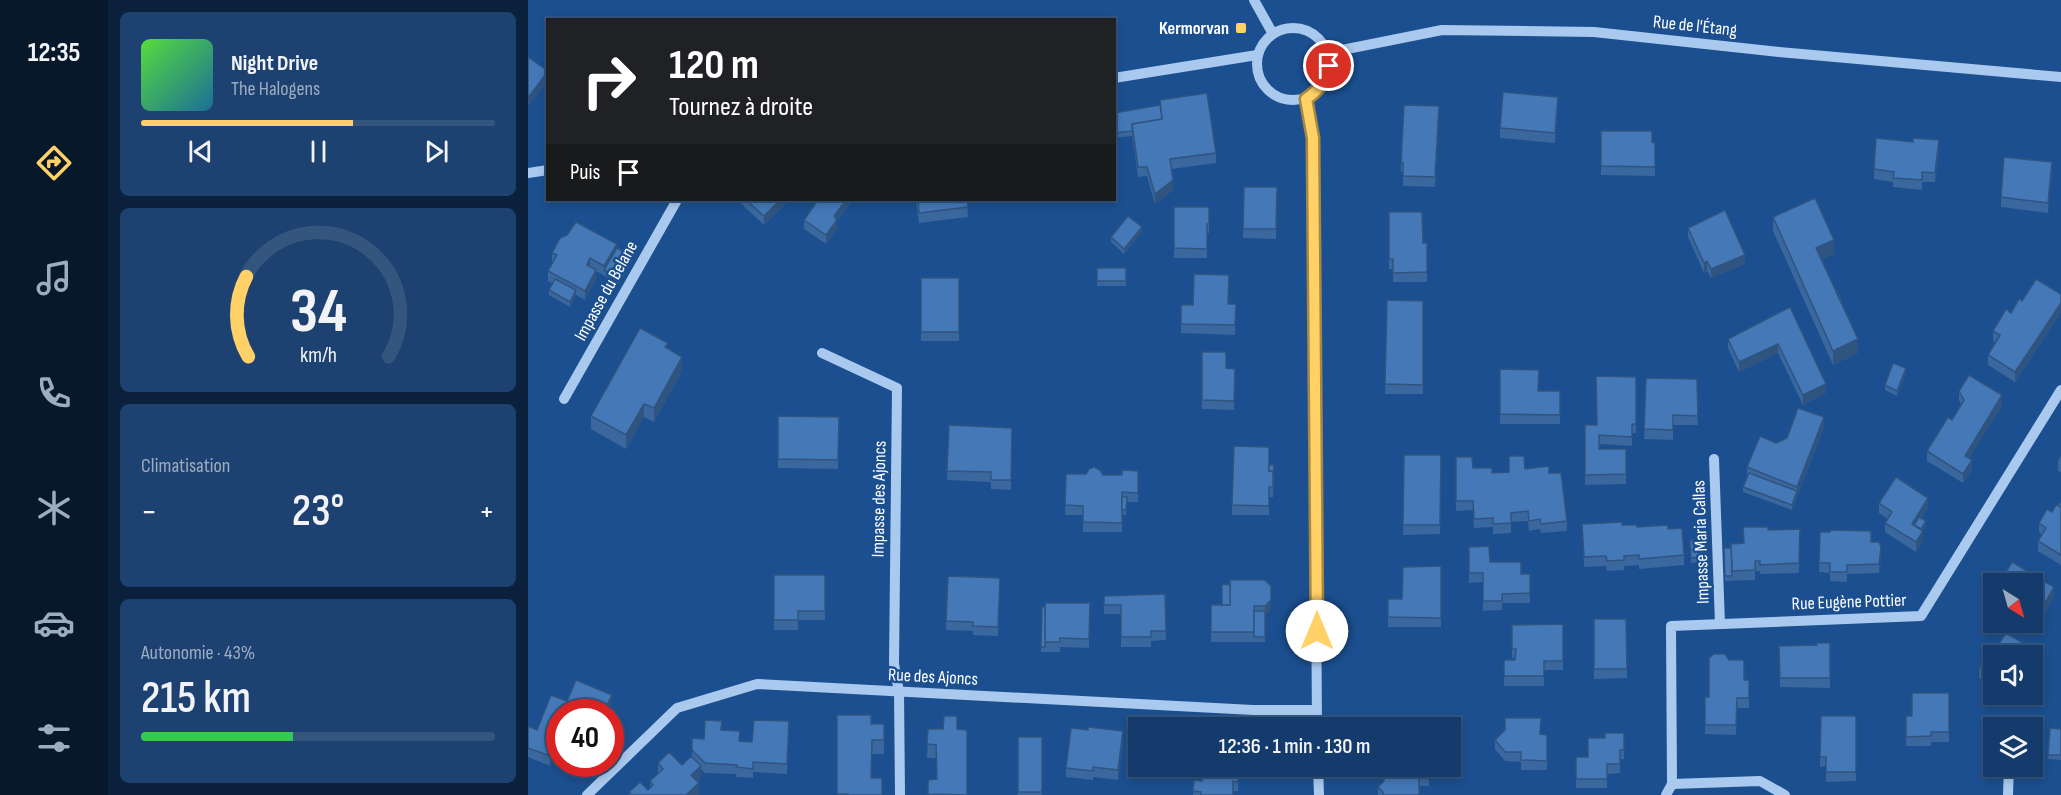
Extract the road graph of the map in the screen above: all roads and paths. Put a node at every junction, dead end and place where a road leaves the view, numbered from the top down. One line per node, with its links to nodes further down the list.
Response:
1 (1254, 0): 2 (street)
2 (1273, 33): 3 (street); 4 (street)
3 (1327, 53): 6 (street, Rue de l'Étang); 7 (street)
4 (1257, 55): 5 (street); 7 (street)
5 (1116, 78)
6 (2061, 78)
7 (1306, 99): 17 (street)
8 (546, 170): 9 (street)
9 (528, 173)
10 (676, 201): 13 (street, Impasse du Belane)
11 (822, 353): 16 (street, Impasse des Ajoncs)
12 (2061, 390): 15 (street, Rue Eugène Pottier)
13 (564, 399)
14 (1714, 459): 15 (street, Impasse Maria Callas)
15 (1720, 624): 21 (street, Rue Eugène Pottier)
16 (899, 692): 17 (street, Rue des Ajoncs); 22 (street, Rue des Ajoncs); 23 (street)
17 (1316, 710): 18 (street)
18 (1316, 717)
19 (1318, 777): 24 (street)
20 (2009, 777): 27 (street)
21 (1672, 784): 25 (street, Rue Eugène Pottier); 26 (street)
22 (587, 795)
23 (900, 795)
24 (1319, 795)
25 (1666, 795)
26 (1785, 795)
27 (2008, 795)

